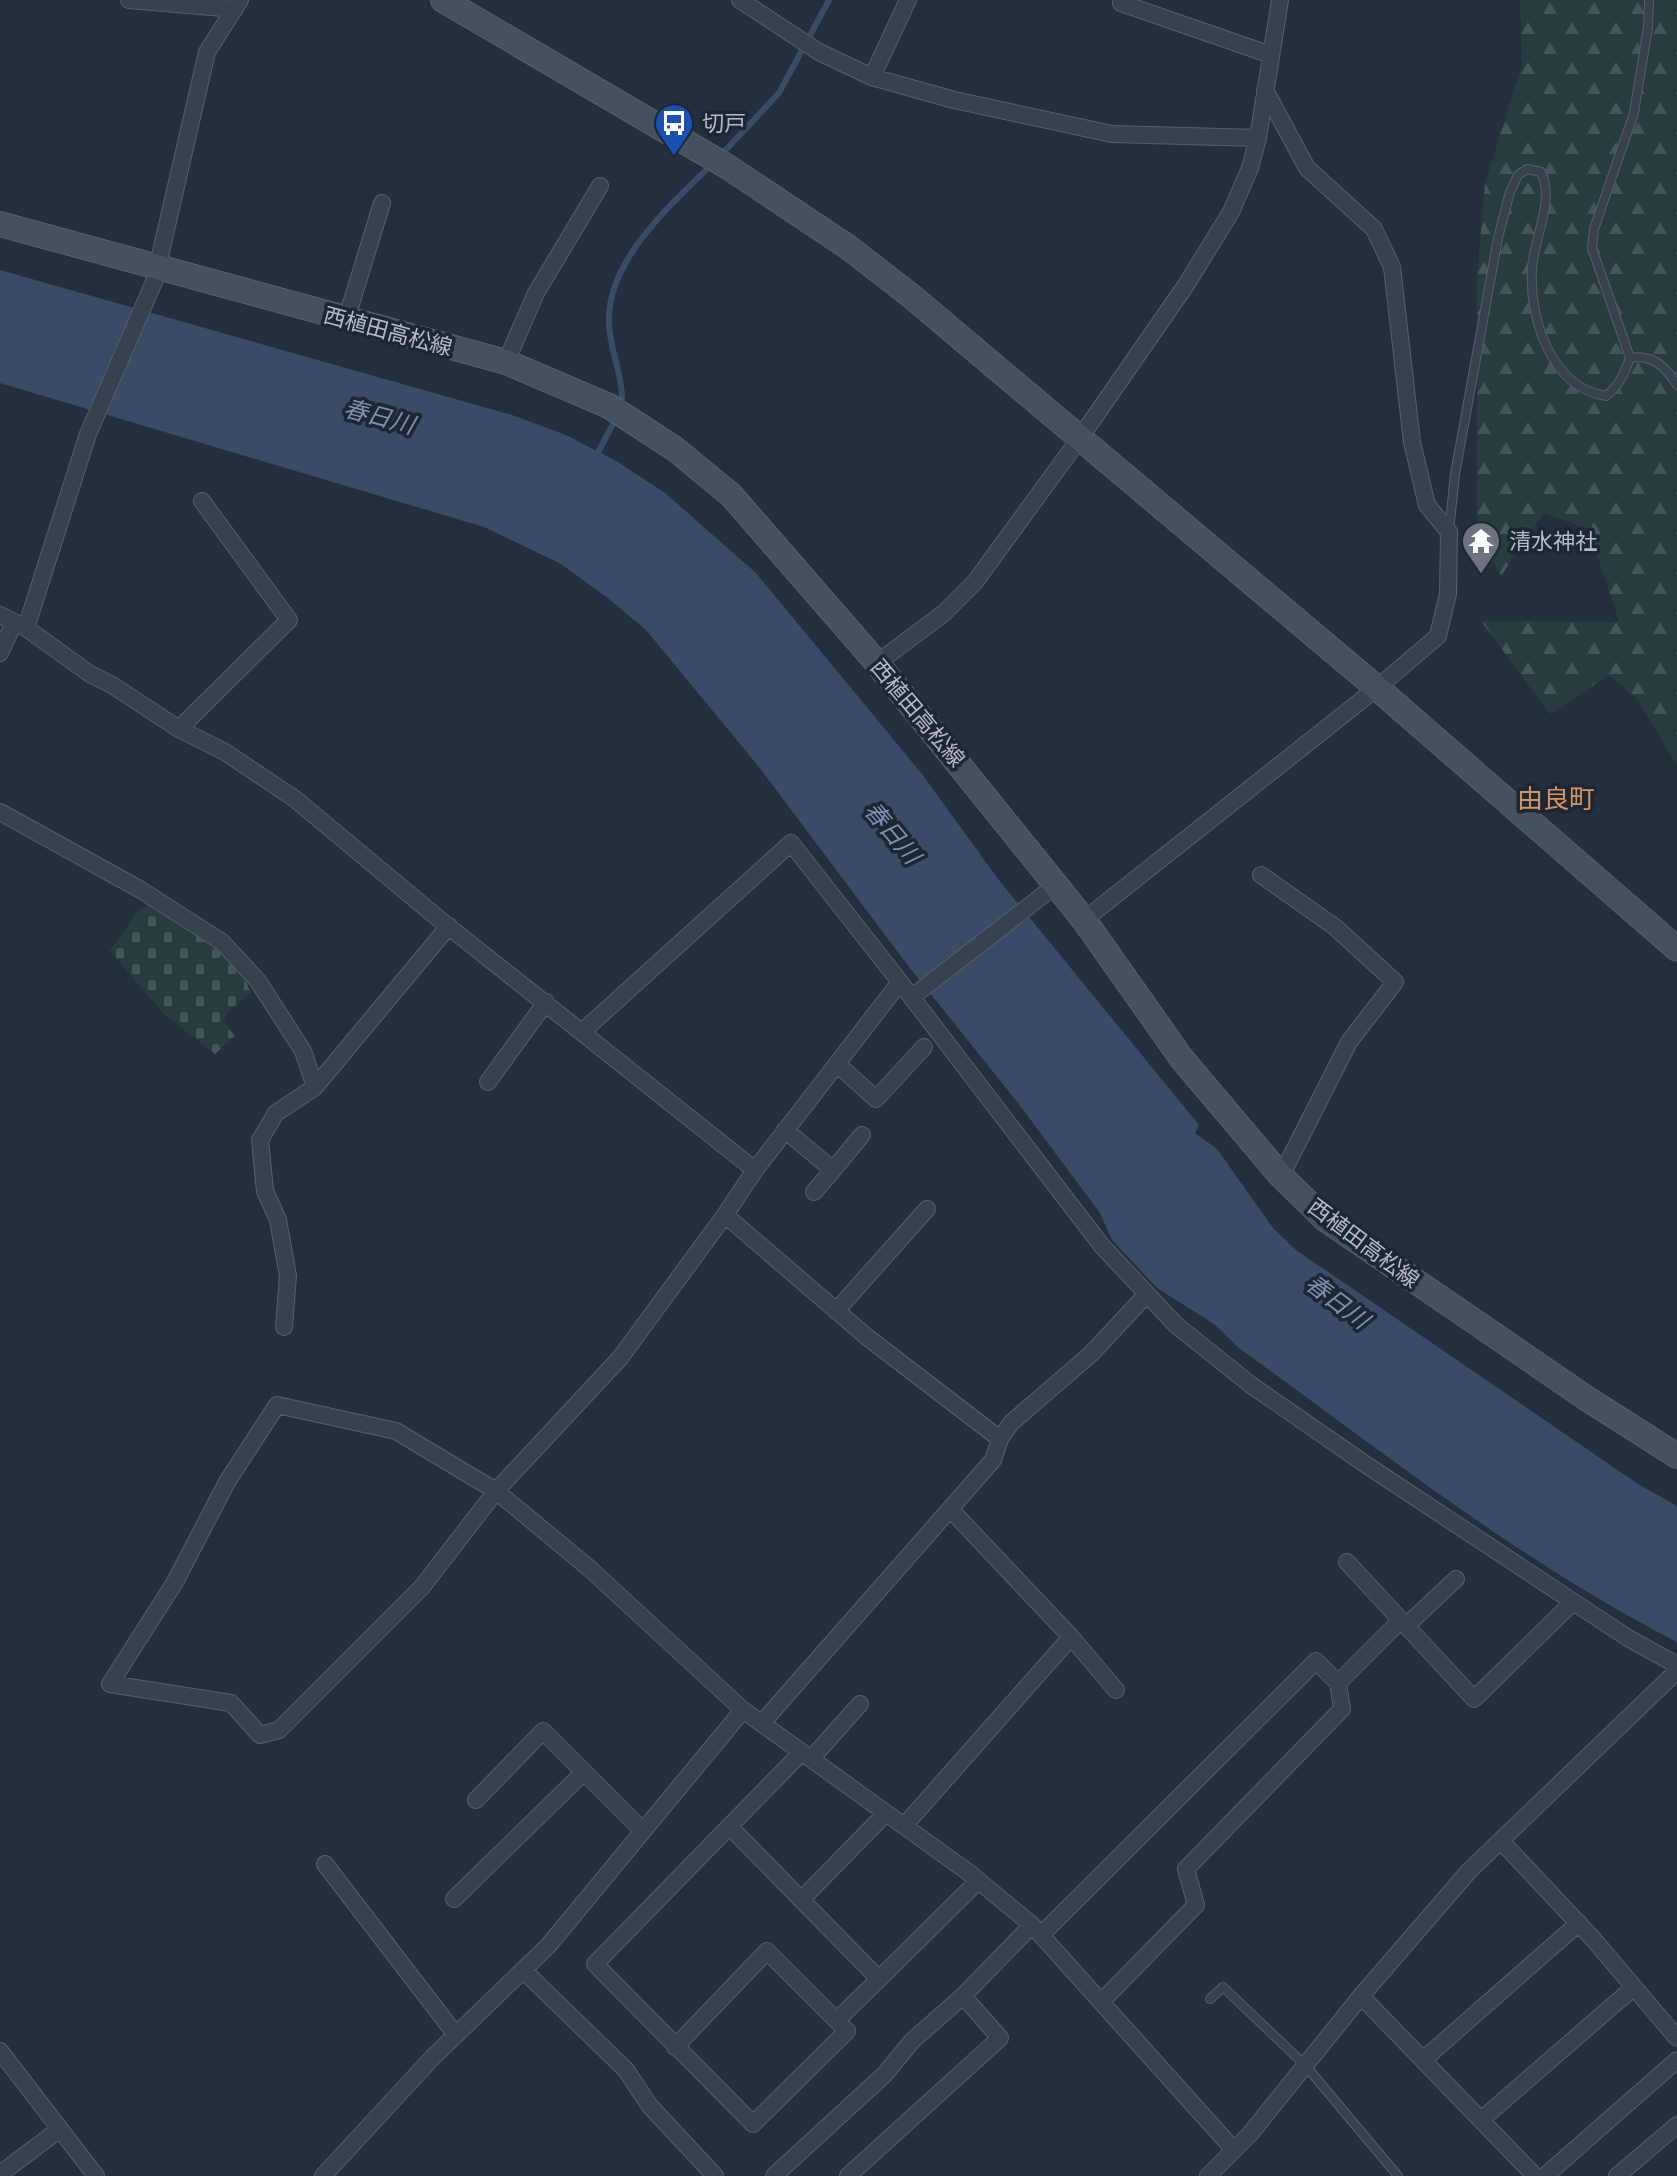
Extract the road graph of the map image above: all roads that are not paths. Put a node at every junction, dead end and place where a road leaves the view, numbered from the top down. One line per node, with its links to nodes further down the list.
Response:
1 (129, 0): 8 (street)
2 (443, 0): 21 (main road)
3 (740, 0): 10 (street)
4 (908, 0): 10 (street)
5 (1280, 0): 9 (street)
6 (1649, 0): 18 (lane)
7 (1121, 3): 9 (street)
8 (238, 4): 16 (street)
9 (1271, 55): 11 (street)
10 (872, 77): 12 (street)
11 (1265, 90): 12 (street); 23 (street)
12 (1258, 138): 21 (street)
13 (600, 186): 19 (street)
14 (382, 203): 17 (street)
15 (0, 224): 16 (main road, 西植田高松線)
16 (156, 275): 17 (main road, 西植田高松線); 24 (street)
17 (346, 320): 19 (main road, 西植田高松線)
18 (1630, 358): 20 (lane); 23 (lane)
19 (506, 362): 26 (main road, 西植田高松線)
20 (1677, 385)
21 (1080, 438): 26 (street); 27 (main road)
22 (202, 501): 28 (street)
23 (1449, 532): 27 (street)
24 (13, 622): 25 (street); 28 (street)
25 (0, 653)
26 (877, 663): 31 (main road, 西植田高松線)
27 (1377, 688): 32 (street); 34 (main road)
28 (179, 729): 33 (street)
29 (0, 812): 42 (street)
30 (1261, 875): 47 (street)
31 (1056, 885): 32 (main road, 西植田高松線); 36 (street)
32 (1084, 920): 47 (main road, 西植田高松線)
33 (449, 926): 37 (street); 42 (street)
34 (1677, 949)
35 (900, 982): 36 (street); 38 (street); 40 (street)
36 (912, 997): 51 (street)
37 (546, 1002): 38 (street); 41 (street)
38 (583, 1031): 45 (street)
39 (924, 1047): 40 (street)
40 (837, 1064): 43 (street)
41 (488, 1082)
42 (315, 1087): 53 (street)
43 (785, 1130): 45 (street); 46 (street)
44 (862, 1135): 46 (street)
45 (755, 1170): 50 (street)
46 (833, 1170): 48 (street)
47 (1281, 1176): 55 (main road, 西植田高松線)
48 (814, 1192)
49 (927, 1209): 52 (street)
50 (725, 1215): 52 (street); 56 (street)
51 (1146, 1295): 54 (street); 60 (street)
52 (836, 1311): 54 (street)
53 (284, 1327)
54 (1000, 1439): 57 (street)
55 (1677, 1456)
56 (496, 1491): 56 (street); 67 (street)
57 (951, 1510): 62 (street); 68 (street)
58 (1347, 1562): 61 (street)
59 (1456, 1579): 61 (street)
60 (1573, 1602): 61 (street); 63 (street)
61 (1403, 1623): 64 (street)
62 (1071, 1637): 65 (street); 74 (street)
63 (1677, 1668): 76 (street)
64 (1338, 1683): 82 (street); 89 (street)
65 (1116, 1690)
66 (860, 1704): 69 (street)
67 (743, 1710): 68 (street); 75 (street)
68 (762, 1723): 69 (street)
69 (807, 1756): 72 (street); 73 (street)
70 (584, 1772): 71 (street); 75 (street); 79 (street)
71 (476, 1800)
72 (886, 1813): 74 (street); 80 (street)
73 (729, 1826): 80 (street); 93 (street)
74 (904, 1826): 78 (street)
75 (643, 1831): 83 (street)
76 (1501, 1841): 81 (street); 87 (street)
77 (325, 1864): 91 (street)
78 (978, 1881): 82 (street); 84 (street)
79 (454, 1899)
80 (802, 1899): 84 (street)
81 (1579, 1923): 85 (street); 95 (street)
82 (1036, 1930): 86 (street); 89 (street)
83 (523, 1970): 91 (street); 105 (street)
84 (879, 1979): 90 (street)
85 (1633, 1988): 92 (street); 98 (street)
86 (963, 1996): 106 (street); 107 (street)
87 (1361, 1996): 95 (street); 97 (street)
88 (1210, 1999): 97 (lane)
89 (1102, 2001): 101 (street)
90 (837, 2020): 93 (street); 93 (street)
91 (456, 2035): 104 (street)
92 (1677, 2038)
93 (675, 2047)
94 (0, 2051): 100 (street)
95 (1423, 2060): 98 (street)
96 (1677, 2060): 111 (street)
97 (1305, 2065): 101 (street); 109 (lane)
98 (1481, 2120): 110 (street)
99 (1677, 2125): 112 (street)
100 (60, 2129): 102 (street); 103 (street)
101 (1234, 2150): 108 (street)
102 (0, 2174)
103 (96, 2176)
104 (323, 2176)
105 (715, 2176)
106 (774, 2176)
107 (848, 2176)
108 (1208, 2176)
109 (1398, 2176)
110 (1535, 2176)
111 (1545, 2176)
112 (1617, 2176)

